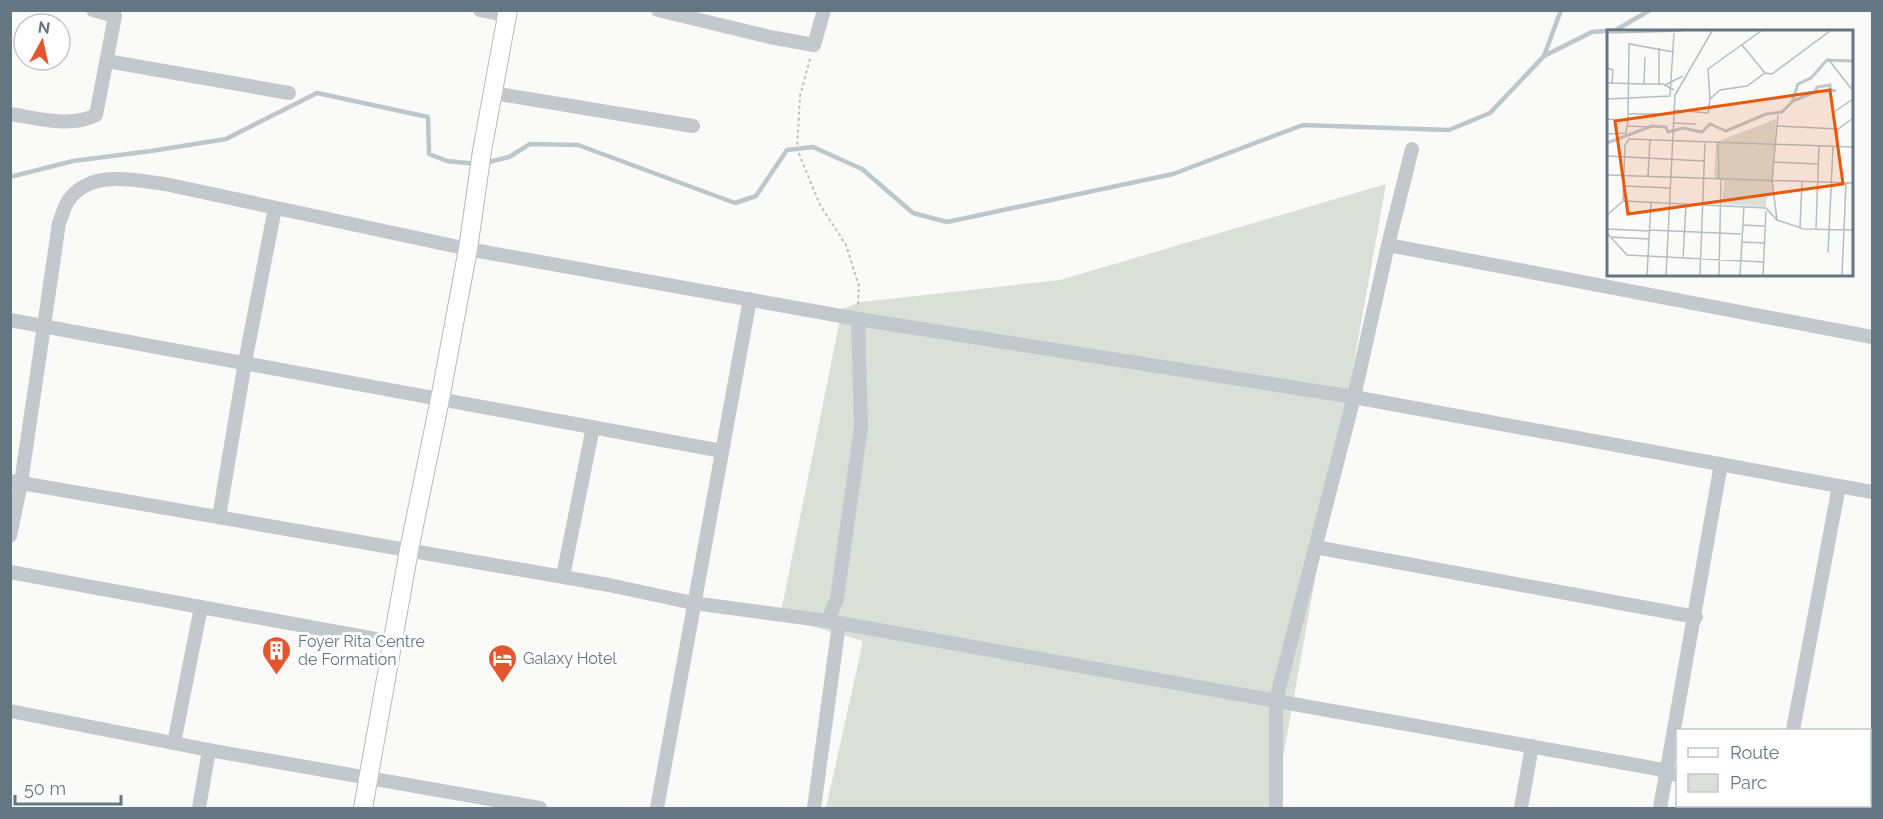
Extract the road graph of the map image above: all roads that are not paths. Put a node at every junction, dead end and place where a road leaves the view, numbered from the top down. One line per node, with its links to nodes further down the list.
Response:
1 (93, 10): 5 (street)
2 (480, 10): 6 (street)
3 (658, 10): 4 (street)
4 (824, 10)
5 (116, 13): 7 (street)
6 (508, 13): 9 (main road)
7 (107, 61): 8 (street); 10 (street)
8 (289, 93)
9 (493, 93): 11 (street); 15 (main road)
10 (10, 114)
11 (693, 126)
12 (1412, 148): 14 (street)
13 (275, 208): 15 (street); 19 (street); 21 (street)
14 (1388, 245): 20 (street); 22 (street)
15 (468, 249): 16 (street); 23 (main road)
16 (750, 299): 17 (street); 25 (street)
17 (858, 319): 22 (street); 39 (street)
18 (10, 320): 19 (street)
19 (44, 326): 21 (street); 27 (street)
20 (1872, 337)
21 (245, 362): 23 (street); 30 (street)
22 (1354, 397): 26 (street); 32 (street)
23 (441, 399): 24 (street); 33 (main road)
24 (592, 427): 25 (street); 35 (street)
25 (722, 452): 36 (street)
26 (1721, 464): 28 (street); 38 (street)
27 (16, 482): 30 (street); 31 (street)
28 (1839, 486): 29 (street); 44 (street)
29 (1872, 492)
30 (219, 517): 33 (street)
31 (10, 536)
32 (1315, 548): 38 (street); 41 (street)
33 (409, 550): 35 (street); 40 (main road)
34 (10, 572): 37 (street)
35 (563, 576): 36 (street)
36 (693, 603): 39 (street); 55 (street)
37 (201, 607): 40 (street); 45 (street)
38 (1696, 617): 43 (street)
39 (833, 623): 41 (street); 56 (street)
40 (392, 642): 50 (main road)
41 (1276, 700): 46 (street); 57 (street)
42 (10, 711): 45 (street)
43 (1679, 729)
44 (1793, 729)
45 (174, 743): 48 (street)
46 (1532, 746): 49 (street); 58 (street)
47 (1676, 748): 49 (street)
48 (209, 750): 50 (street); 52 (street)
49 (1672, 774): 59 (street)
50 (368, 778): 51 (street); 53 (main road)
51 (509, 805): 54 (street)
52 (199, 808)
53 (363, 808)
54 (540, 808)
55 (657, 808)
56 (814, 808)
57 (1276, 808)
58 (1521, 808)
59 (1660, 808)

